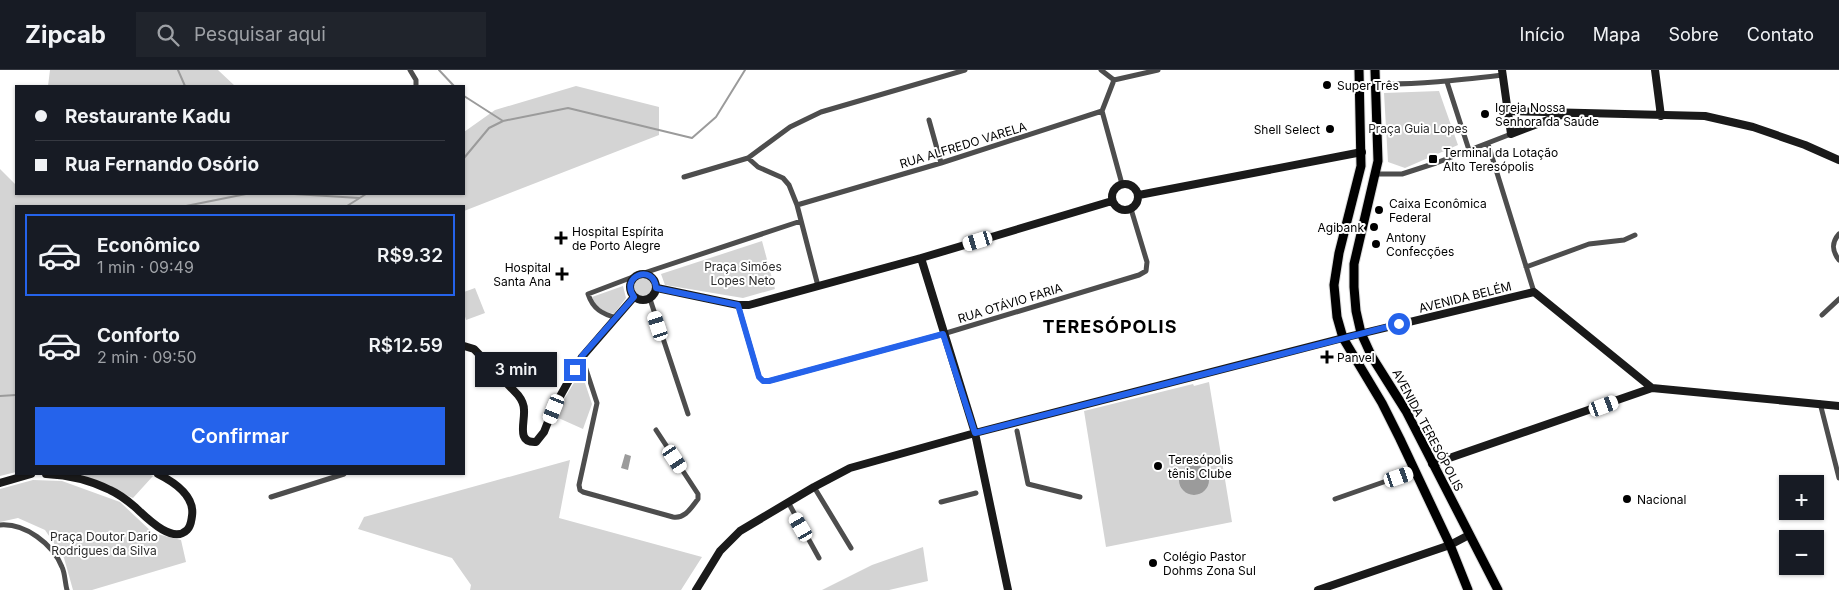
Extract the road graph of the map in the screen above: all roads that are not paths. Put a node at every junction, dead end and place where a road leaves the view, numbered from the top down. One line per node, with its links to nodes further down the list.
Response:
1 (410, 70): 12 (street)
2 (965, 70): 22 (street)
3 (1101, 70): 9 (street)
4 (1158, 70): 9 (street)
5 (1359, 70): 21 (main road)
6 (1375, 70): 11 (main road, AVENIDA TERESÓPOLIS)
7 (1655, 70): 16 (street)
8 (1502, 72): 10 (street); 14 (street)
9 (1114, 80): 13 (street)
10 (1447, 82): 11 (street); 20 (street)
11 (1376, 84): 25 (main road, AVENIDA TERESÓPOLIS)
12 (416, 85)
13 (1102, 111): 24 (street, RUA ALFREDO VARELA); 27 (street)
14 (1508, 111): 15 (street); 18 (street)
15 (1568, 113): 16 (street); 18 (street)
16 (1661, 116): 23 (street)
17 (929, 120): 24 (street)
18 (1511, 134): 19 (street)
19 (1488, 144): 20 (street); 37 (street)
20 (1469, 150): 25 (street)
21 (1362, 152): 28 (street); 50 (main road)
22 (748, 158): 26 (street); 30 (street)
23 (1839, 160)
24 (941, 163): 30 (street, RUA ALFREDO VARELA)
25 (1376, 174): 48 (main road, AVENIDA TERESÓPOLIS)
26 (684, 176)
27 (1122, 184): 28 (street); 29 (street)
28 (1139, 195): 31 (street)
29 (1112, 201): 31 (street); 35 (street)
30 (797, 205): 32 (street)
31 (1131, 209): 49 (street, RUA OTÁVIO FARIA)
32 (801, 221): 38 (street); 39 (street)
33 (1839, 234): 36 (street)
34 (1635, 235): 37 (street)
35 (921, 258): 39 (street); 49 (street)
36 (1839, 260)
37 (1526, 267): 41 (street)
38 (638, 275): 40 (street); 42 (street); 47 (street)
39 (818, 286): 45 (street)
40 (656, 288): 43 (street); 45 (street)
41 (1534, 292): 48 (street, AVENIDA BELÉM); 53 (street)
42 (634, 297): 43 (street); 47 (street)
43 (650, 299): 56 (street)
44 (1839, 299): 46 (street)
45 (738, 305): 49 (street, RUA OTÁVIO FARIA)
46 (1822, 315)
47 (616, 318): 52 (street)
48 (1361, 333): 50 (street, AVENIDA BELÉM); 60 (main road, AVENIDA TERESÓPOLIS)
49 (943, 334): 59 (street)
50 (1343, 338): 59 (street, AVENIDA BELÉM); 61 (main road)
51 (465, 346): 52 (street)
52 (582, 356): 57 (street)
53 (1652, 388): 54 (street); 60 (street)
54 (1820, 403): 55 (street); 66 (street)
55 (1839, 406)
56 (688, 414)
57 (656, 430)
58 (1017, 431): 71 (street)
59 (975, 433): 68 (street, AVENIDA BELÉM); 82 (street)
60 (1432, 464): 76 (main road, AVENIDA TERESÓPOLIS)
61 (1415, 471): 72 (street); 77 (main road)
62 (28, 475): 67 (street)
63 (65, 475): 64 (street)
64 (160, 475)
65 (341, 475): 70 (street)
66 (1839, 478)
67 (0, 483)
68 (814, 487): 73 (street, AVENIDA BELÉM); 78 (street)
69 (976, 493): 74 (street)
70 (271, 497)
71 (1080, 497)
72 (1335, 499)
73 (788, 502): 79 (street); 81 (street, AVENIDA BELÉM)
74 (941, 502)
75 (0, 525): 80 (street)
76 (1469, 535): 77 (street); 85 (main road, AVENIDA TERESÓPOLIS)
77 (1450, 545): 83 (street); 84 (main road)
78 (851, 548)
79 (819, 558)
80 (67, 590)
81 (696, 590)
82 (1008, 590)
83 (1318, 590)
84 (1468, 590)
85 (1498, 590)

